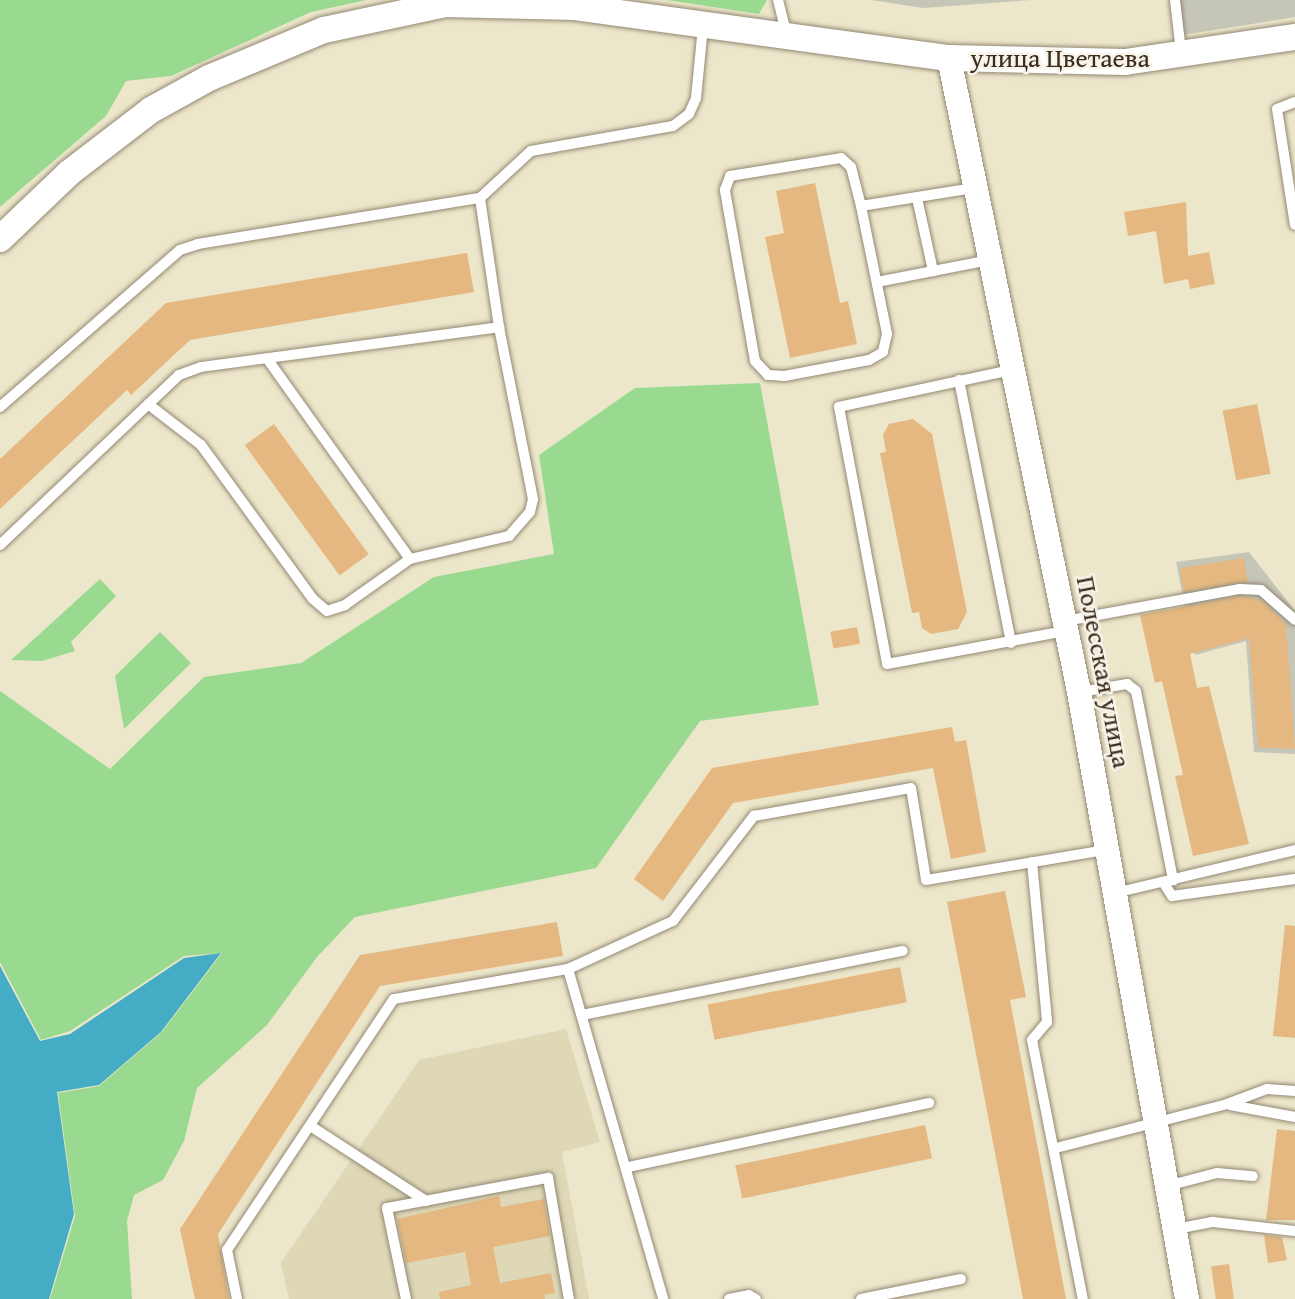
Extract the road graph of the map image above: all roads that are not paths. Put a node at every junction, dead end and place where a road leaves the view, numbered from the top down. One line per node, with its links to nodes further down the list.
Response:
1 (778, 0): 5 (lane)
2 (1175, 0): 6 (lane)
3 (704, 25): 5 (main road, улица Цветаева); 10 (lane); 14 (main road, улица Цветаева)
4 (1295, 37): 6 (main road, улица Цветаева)
5 (789, 39): 7 (main road, улица Цветаева)
6 (1181, 54): 7 (main road, улица Цветаева)
7 (949, 58): 9 (street, Полесская улица)
8 (1295, 102): 13 (lane)
9 (978, 187): 11 (lane); 15 (street, Полесская улица)
10 (480, 198): 18 (lane); 23 (lane)
11 (917, 198): 12 (lane); 16 (lane)
12 (861, 206): 17 (lane); 17 (lane)
13 (1295, 225)
14 (0, 239)
15 (993, 259): 16 (lane); 20 (street, Полесская улица)
16 (933, 271): 17 (lane)
17 (877, 282)
18 (499, 327): 19 (lane); 25 (lane)
19 (269, 361): 22 (lane); 25 (lane)
20 (1015, 369): 21 (lane); 27 (street, Полесская улица)
21 (959, 380): 28 (lane); 28 (lane)
22 (148, 404): 24 (lane); 25 (lane)
23 (0, 407)
24 (0, 545)
25 (410, 559)
26 (1295, 620): 27 (lane)
27 (1065, 626): 28 (lane); 29 (street, Полесская улица)
28 (1012, 643)
29 (1079, 692): 30 (street, Полесская улица); 34 (lane)
30 (1106, 850): 32 (lane); 35 (street, Полесская улица)
31 (1295, 850): 34 (lane)
32 (1032, 862): 37 (lane); 45 (lane)
33 (1295, 879): 34 (lane)
34 (1168, 881): 35 (lane)
35 (1115, 893): 43 (street, Полесская улица)
36 (903, 950): 38 (lane)
37 (568, 969): 38 (lane); 44 (lane)
38 (582, 1015): 46 (lane)
39 (1295, 1091): 41 (lane)
40 (929, 1103): 46 (lane)
41 (1227, 1104): 42 (lane); 43 (lane)
42 (1295, 1117)
43 (1154, 1124): 45 (lane); 48 (street, Полесская улица)
44 (312, 1127): 49 (lane); 53 (lane)
45 (1056, 1148): 60 (lane)
46 (628, 1167): 56 (lane)
47 (1253, 1176): 48 (lane)
48 (1167, 1186): 50 (street, Полесская улица)
49 (426, 1201): 54 (lane); 55 (lane)
50 (1175, 1229): 51 (lane); 61 (street, Полесская улица)
51 (1295, 1231)
52 (961, 1279): 59 (lane)
53 (237, 1299)
54 (406, 1299)
55 (569, 1299)
56 (663, 1299)
57 (729, 1299): 58 (lane)
58 (756, 1299)
59 (861, 1299)
60 (1083, 1299)
61 (1187, 1299)

